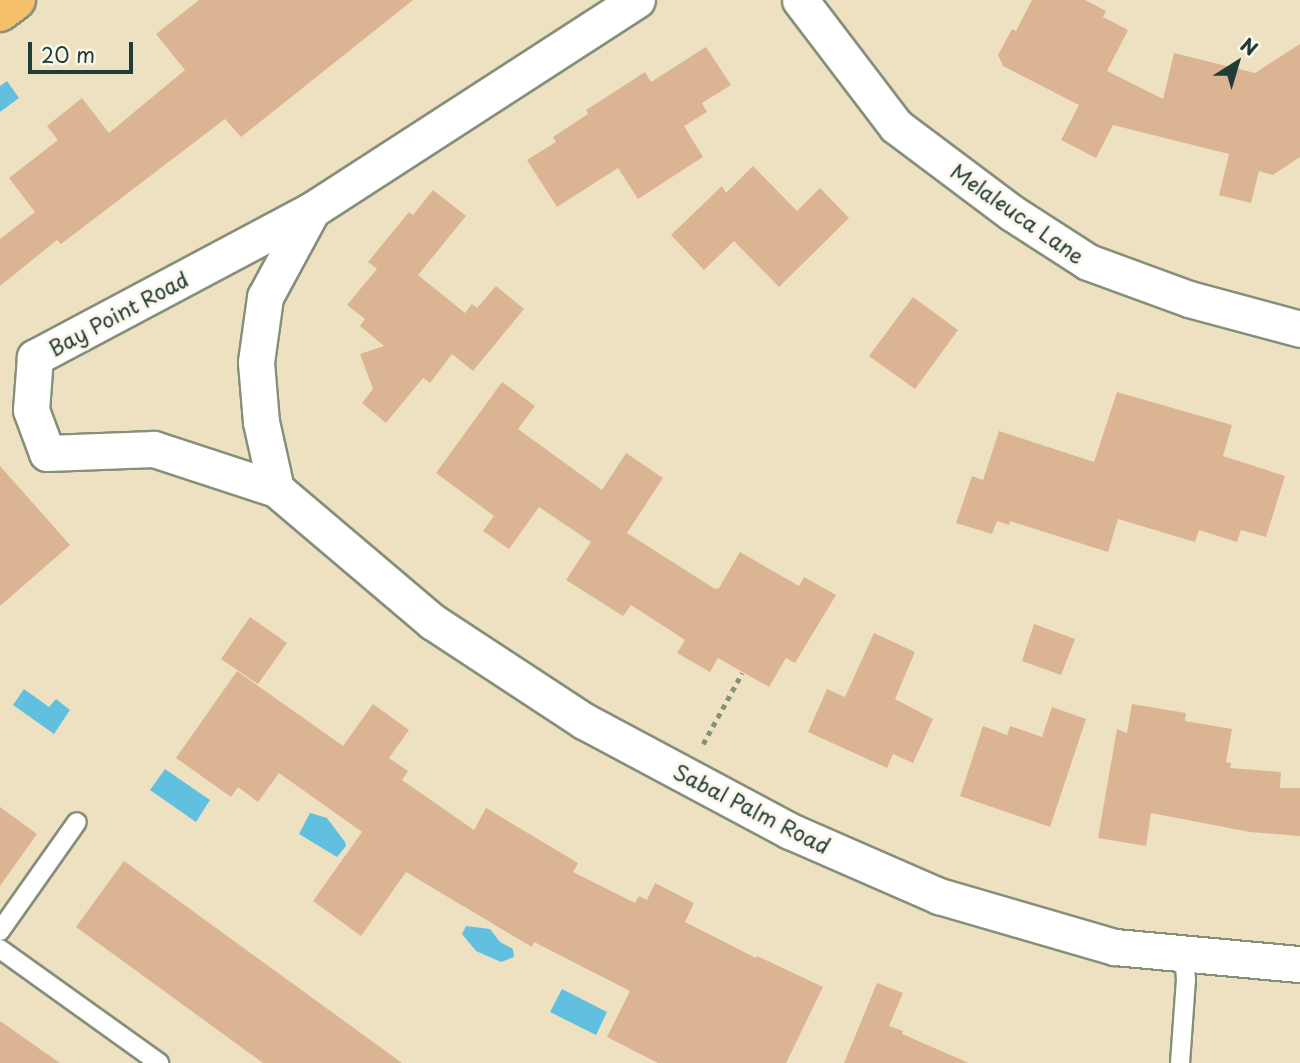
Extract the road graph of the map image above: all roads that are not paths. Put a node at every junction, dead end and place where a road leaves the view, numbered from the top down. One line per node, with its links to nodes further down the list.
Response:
1 (16, 0): 4 (main road)
2 (637, 0): 5 (street, Bay Point Road)
3 (800, 0): 6 (street, Melaleuca Lane)
4 (0, 12)
5 (312, 210): 7 (street, Bay Point Road); 7 (street, Bay Point Road)
6 (1300, 329)
7 (276, 489): 11 (street, Sabal Palm Road)
8 (77, 822): 9 (lane)
9 (0, 931)
10 (0, 949): 13 (lane)
11 (1184, 953): 12 (street, Sabal Palm Road); 14 (lane)
12 (1300, 964)
13 (159, 1063)
14 (1180, 1063)

